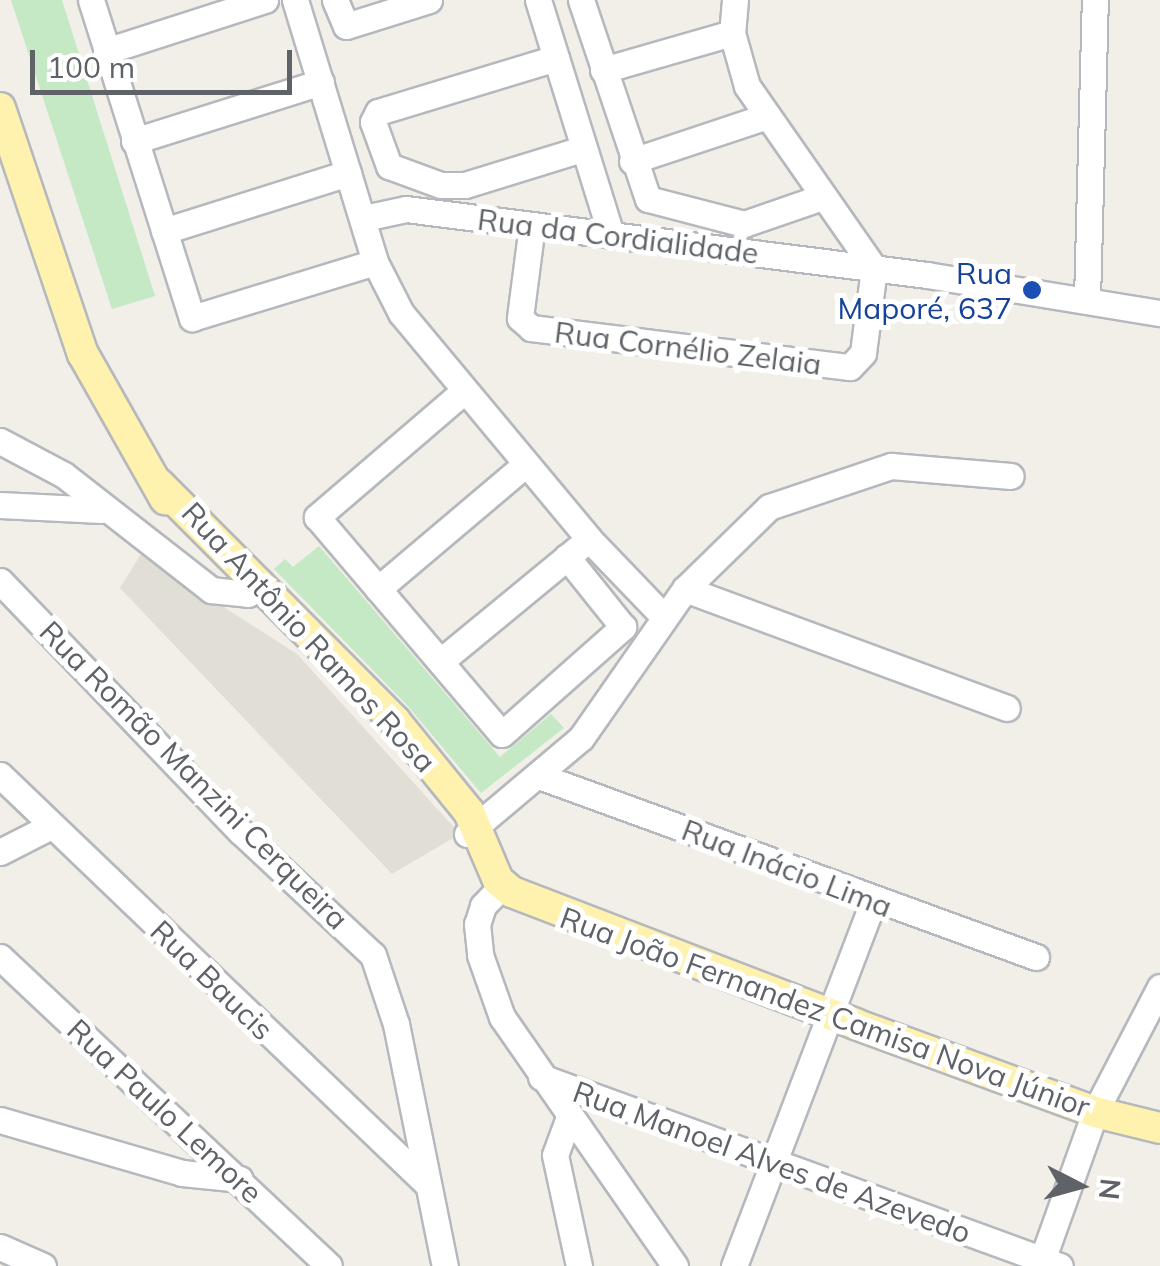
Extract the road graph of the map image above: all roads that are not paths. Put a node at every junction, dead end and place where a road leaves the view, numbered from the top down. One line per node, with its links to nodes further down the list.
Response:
1 (91, 0): 11 (street)
2 (265, 0): 11 (street)
3 (296, 0): 14 (street)
4 (335, 0): 5 (street)
5 (429, 0)
6 (538, 0): 12 (street)
7 (581, 0): 13 (street)
8 (735, 0): 10 (street)
9 (1095, 0): 28 (street)
10 (732, 33): 13 (street); 16 (street)
11 (106, 51): 17 (street)
12 (556, 58): 18 (street); 18 (street)
13 (603, 70): 19 (street)
14 (321, 82): 17 (street); 20 (street)
15 (0, 108): 39 (main road, Rua Antônio Ramos Rosa)
16 (764, 117): 19 (street); 21 (street)
17 (134, 142): 24 (street)
18 (582, 149): 25 (street)
19 (632, 161): 21 (street)
20 (348, 172): 22 (street); 24 (street)
21 (822, 197): 27 (street)
22 (364, 218): 23 (street, Rua da Cordialidade); 26 (street)
23 (532, 225): 25 (street, Rua da Cordialidade); 27 (street, Rua Cornélio Zelaia)
24 (164, 231): 26 (street)
25 (611, 234): 27 (street, Rua da Cordialidade)
26 (376, 262): 30 (street)
27 (874, 268): 28 (street, Rua da Cordialidade)
28 (1087, 300): 29 (street, Rua da Cordialidade)
29 (1160, 313)
30 (464, 391): 32 (street); 40 (street)
31 (0, 441): 35 (street)
32 (526, 464): 36 (street); 40 (street)
33 (1011, 476): 41 (street)
34 (0, 504): 35 (street)
35 (102, 510): 39 (street)
36 (588, 539): 37 (street); 42 (street)
37 (567, 556): 43 (street); 43 (street)
38 (0, 581): 63 (street, Rua Romão Manzini Cerqueira)
39 (253, 588): 48 (main road, Rua Antônio Ramos Rosa)
40 (378, 590): 43 (street)
41 (686, 590): 42 (street); 44 (street)
42 (664, 617): 46 (street)
43 (440, 661)
44 (1006, 708)
45 (0, 775): 47 (street, Rua Baucis)
46 (539, 776): 48 (street); 51 (street, Rua Inácio Lima)
47 (51, 826): 49 (street); 63 (street, Rua Baucis)
48 (475, 836): 50 (main road, Rua Antônio Ramos Rosa)
49 (0, 852)
50 (500, 883): 55 (main road, Rua João Fernandez Camisa Nova Júnior); 56 (street)
51 (873, 902): 53 (street, Rua Inácio Lima); 55 (street)
52 (0, 958): 62 (street, Rua Paulo Lemore)
53 (1036, 958)
54 (1160, 987): 57 (street)
55 (830, 1015): 57 (main road, Rua João Fernandez Camisa Nova Júnior); 61 (street)
56 (540, 1077): 58 (street); 61 (street, Rua Manoel Alves de Azevedo)
57 (1096, 1112): 60 (main road, Rua João Fernandez Camisa Nova Júnior); 65 (street)
58 (569, 1117): 69 (street); 70 (street)
59 (0, 1120): 62 (street)
60 (1160, 1128)
61 (776, 1162): 65 (street, Rua Manoel Alves de Azevedo); 71 (street)
62 (240, 1180): 67 (street, Rua Paulo Lemore)
63 (426, 1183): 68 (street, Rua Romão Manzini Cerqueira)
64 (0, 1248): 66 (street)
65 (1048, 1264)
66 (43, 1266)
67 (329, 1266)
68 (445, 1266)
69 (578, 1266)
70 (674, 1266)
71 (734, 1266)

